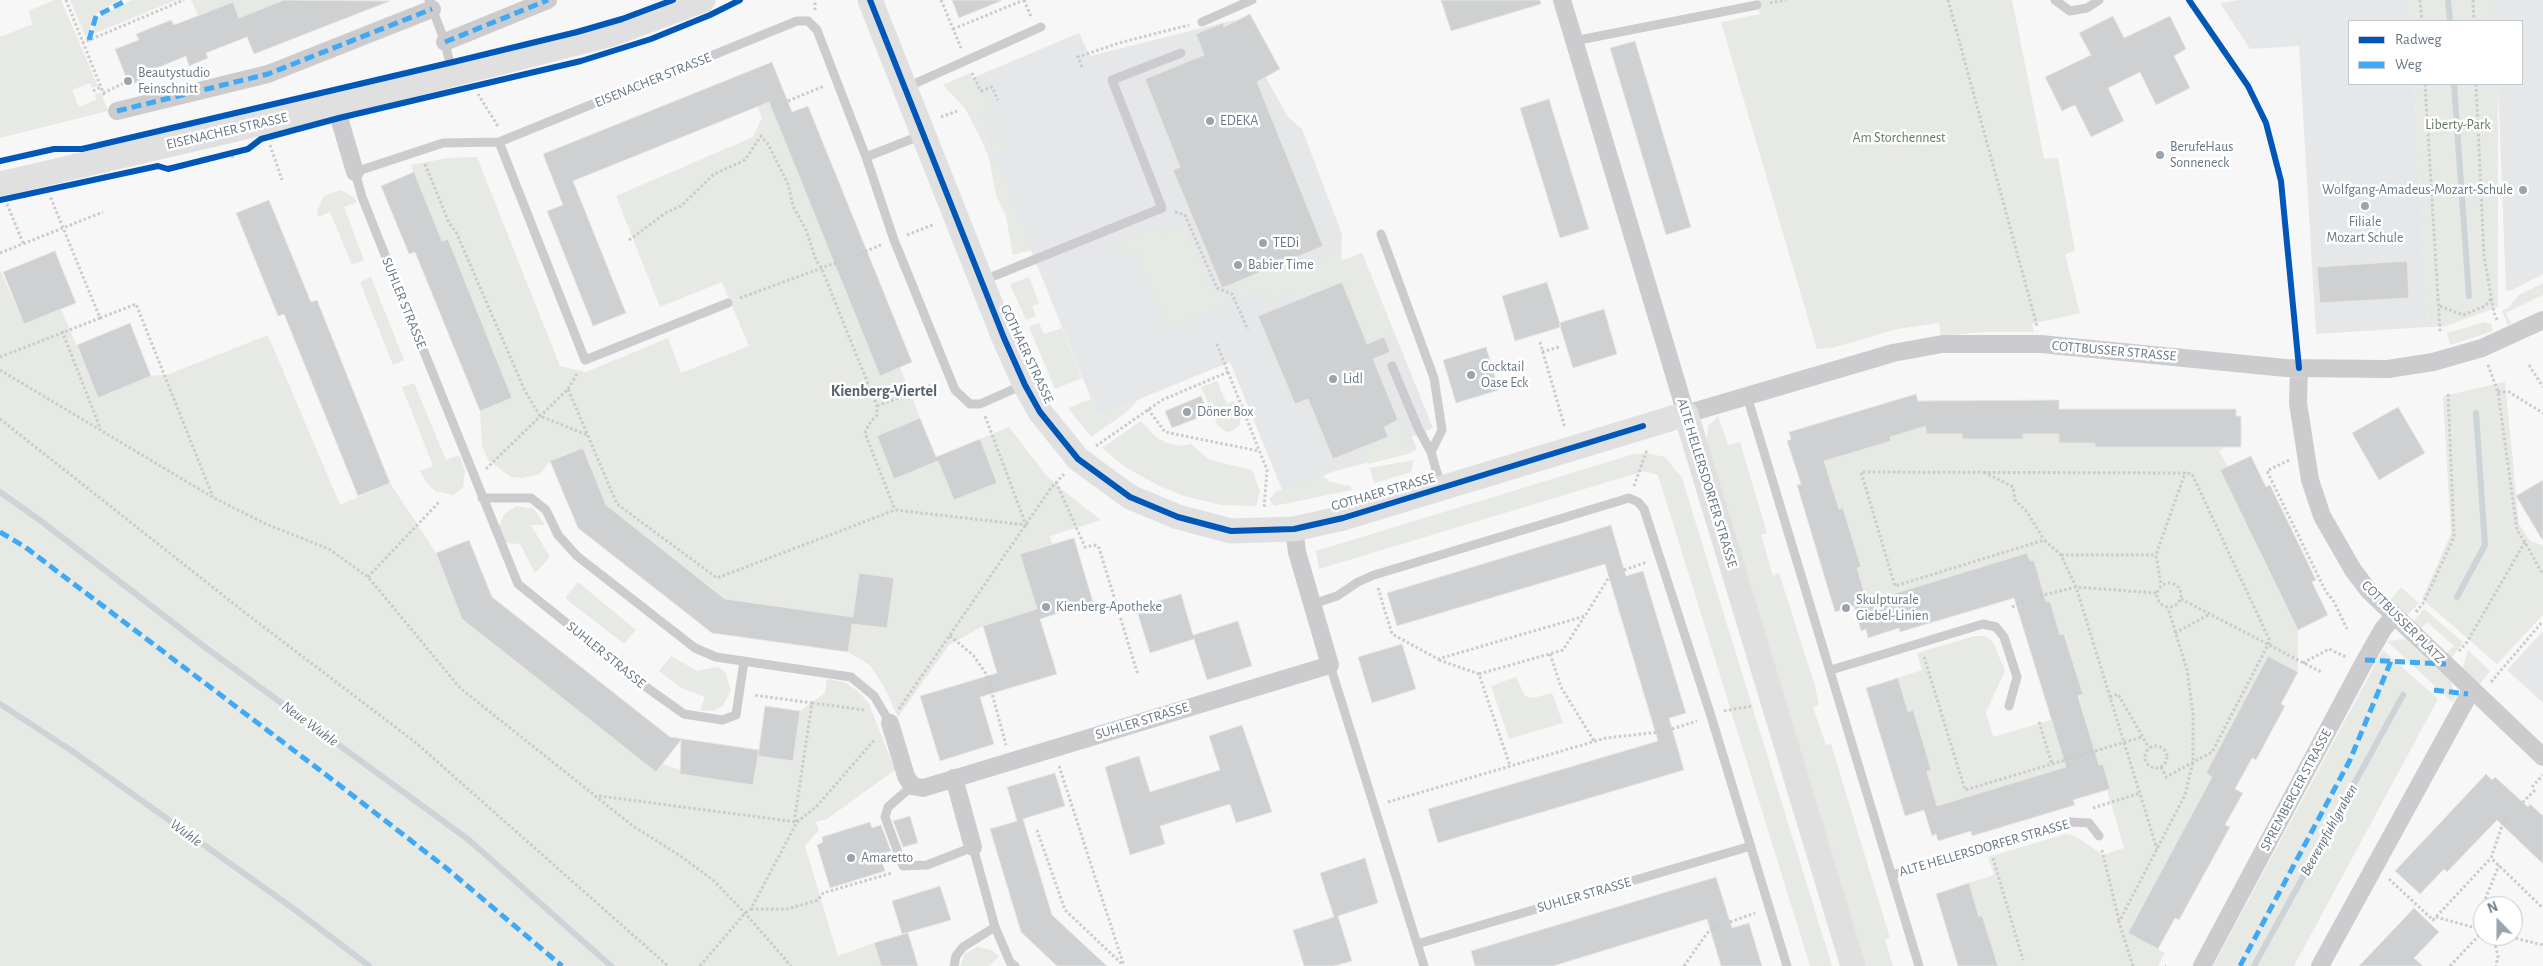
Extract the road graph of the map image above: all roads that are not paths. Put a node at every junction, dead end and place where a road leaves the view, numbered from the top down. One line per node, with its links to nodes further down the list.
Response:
1 (548, 0): 12 (street)
2 (703, 0): 15 (street, EISENACHER STRASSE)
3 (870, 0): 16 (street, GOTHAER STRASSE)
4 (1252, 0): 10 (lane)
5 (1562, 0): 13 (street, ALTE HELLERSDORFER STRASSE)
6 (2055, 0): 7 (lane)
7 (2099, 0)
8 (431, 4): 12 (lane); 18 (street)
9 (1756, 5): 13 (lane)
10 (1202, 22)
11 (1041, 27): 16 (lane)
12 (445, 42): 15 (lane)
13 (1574, 42): 32 (street, ALTE HELLERSDORFER STRASSE)
14 (1181, 53): 25 (lane)
15 (453, 75): 17 (street, EISENACHER STRASSE)
16 (904, 88): 19 (street, GOTHAER STRASSE)
17 (335, 104): 22 (street, SUHLER STRASSE); 23 (street, EISENACHER STRASSE)
18 (112, 105)
19 (922, 135): 21 (lane); 25 (street, GOTHAER STRASSE)
20 (502, 141): 21 (lane, EISENACHER STRASSE); 22 (lane, EISENACHER STRASSE); 26 (lane)
21 (866, 157): 30 (lane, GOTHAER STRASSE)
22 (355, 172): 35 (lane, SUHLER STRASSE)
23 (5, 195)
24 (1381, 234): 33 (lane)
25 (981, 281): 30 (street, GOTHAER STRASSE)
26 (728, 303)
27 (2543, 320): 29 (street, COTTBUSSER STRASSE)
28 (1392, 366): 33 (lane)
29 (2299, 368): 31 (street, COTTBUSSER STRASSE); 38 (street, COTTBUSSER PLATZ)
30 (1025, 385): 36 (street, GOTHAER STRASSE)
31 (1747, 396): 32 (street, COTTBUSSER STRASSE); 41 (lane, ALTE HELLERSDORFER STRASSE)
32 (1686, 414): 34 (street, GOTHAER STRASSE); 58 (street, ALTE HELLERSDORFER STRASSE)
33 (1431, 452): 34 (lane)
34 (1441, 488): 36 (street, GOTHAER STRASSE)
35 (482, 498): 39 (lane); 39 (lane, SUHLER STRASSE)
36 (1294, 529): 37 (street)
37 (1313, 604): 40 (street); 49 (lane)
38 (2400, 621): 42 (street, COTTBUSSER PLATZ); 60 (street, SPREMBERGER STRASSE)
39 (744, 661): 44 (lane)
40 (1330, 665): 46 (street, SUHLER STRASSE); 53 (lane)
41 (1831, 670): 43 (lane); 51 (lane, ALTE HELLERSDORFER STRASSE)
42 (2472, 689): 45 (street, COTTBUSSER PLATZ); 61 (street)
43 (2009, 706)
44 (887, 717): 47 (street)
45 (2543, 757)
46 (954, 778): 47 (street, SUHLER STRASSE); 50 (street)
47 (912, 786): 50 (lane)
48 (2098, 836): 51 (lane, ALTE HELLERSDORFER STRASSE)
49 (1751, 846): 53 (lane, SUHLER STRASSE); 57 (lane)
50 (974, 847): 52 (lane)
51 (1892, 874): 59 (lane, ALTE HELLERSDORFER STRASSE)
52 (995, 926): 54 (lane); 55 (lane)
53 (1417, 944): 56 (lane)
54 (954, 966)
55 (1015, 966)
56 (1424, 966)
57 (1787, 966)
58 (1853, 966)
59 (1919, 966)
60 (2202, 966)
61 (2320, 966)

